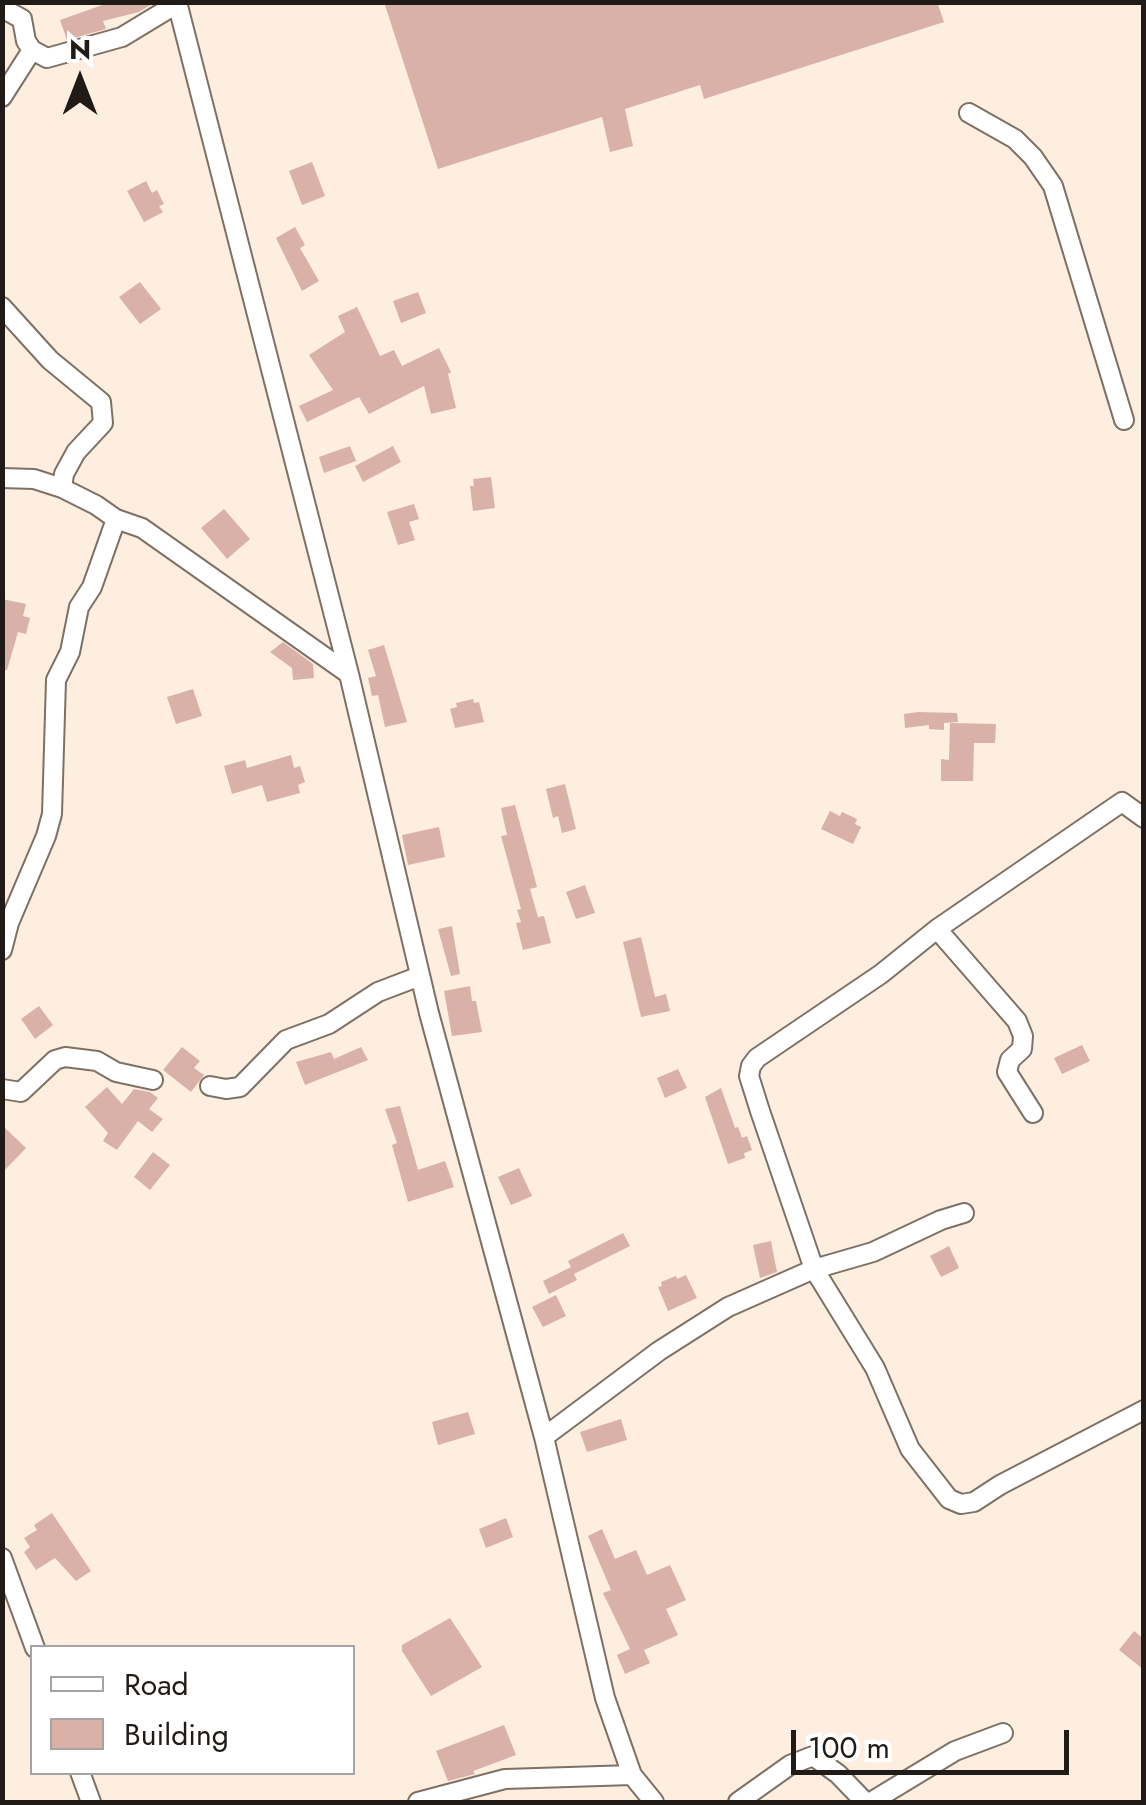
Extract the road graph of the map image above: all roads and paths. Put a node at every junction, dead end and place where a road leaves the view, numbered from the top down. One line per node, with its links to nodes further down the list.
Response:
1 (178, 3): 3 (street); 11 (street)
2 (2, 8): 3 (street)
3 (32, 50): 4 (street)
4 (2, 97)
5 (968, 113): 7 (street)
6 (2, 307): 9 (street)
7 (1124, 420)
8 (2, 478): 9 (street)
9 (62, 488): 10 (street)
10 (116, 519): 11 (street); 14 (street)
11 (349, 674): 15 (street)
12 (1144, 818): 13 (street)
13 (938, 929): 19 (street); 21 (street)
14 (2, 950)
15 (420, 976): 17 (street); 23 (street)
16 (153, 1080): 18 (street)
17 (210, 1086)
18 (2, 1089)
19 (1034, 1113)
20 (964, 1213): 21 (street)
21 (814, 1269): 22 (street); 23 (street)
22 (1144, 1410)
23 (544, 1436): 28 (street)
24 (2, 1558): 25 (street)
25 (34, 1645)
26 (1003, 1733): 33 (street)
27 (81, 1775): 29 (street)
28 (632, 1775): 30 (street); 31 (street)
29 (91, 1802)
30 (418, 1802)
31 (654, 1802)
32 (738, 1802): 33 (street)
33 (868, 1802)

